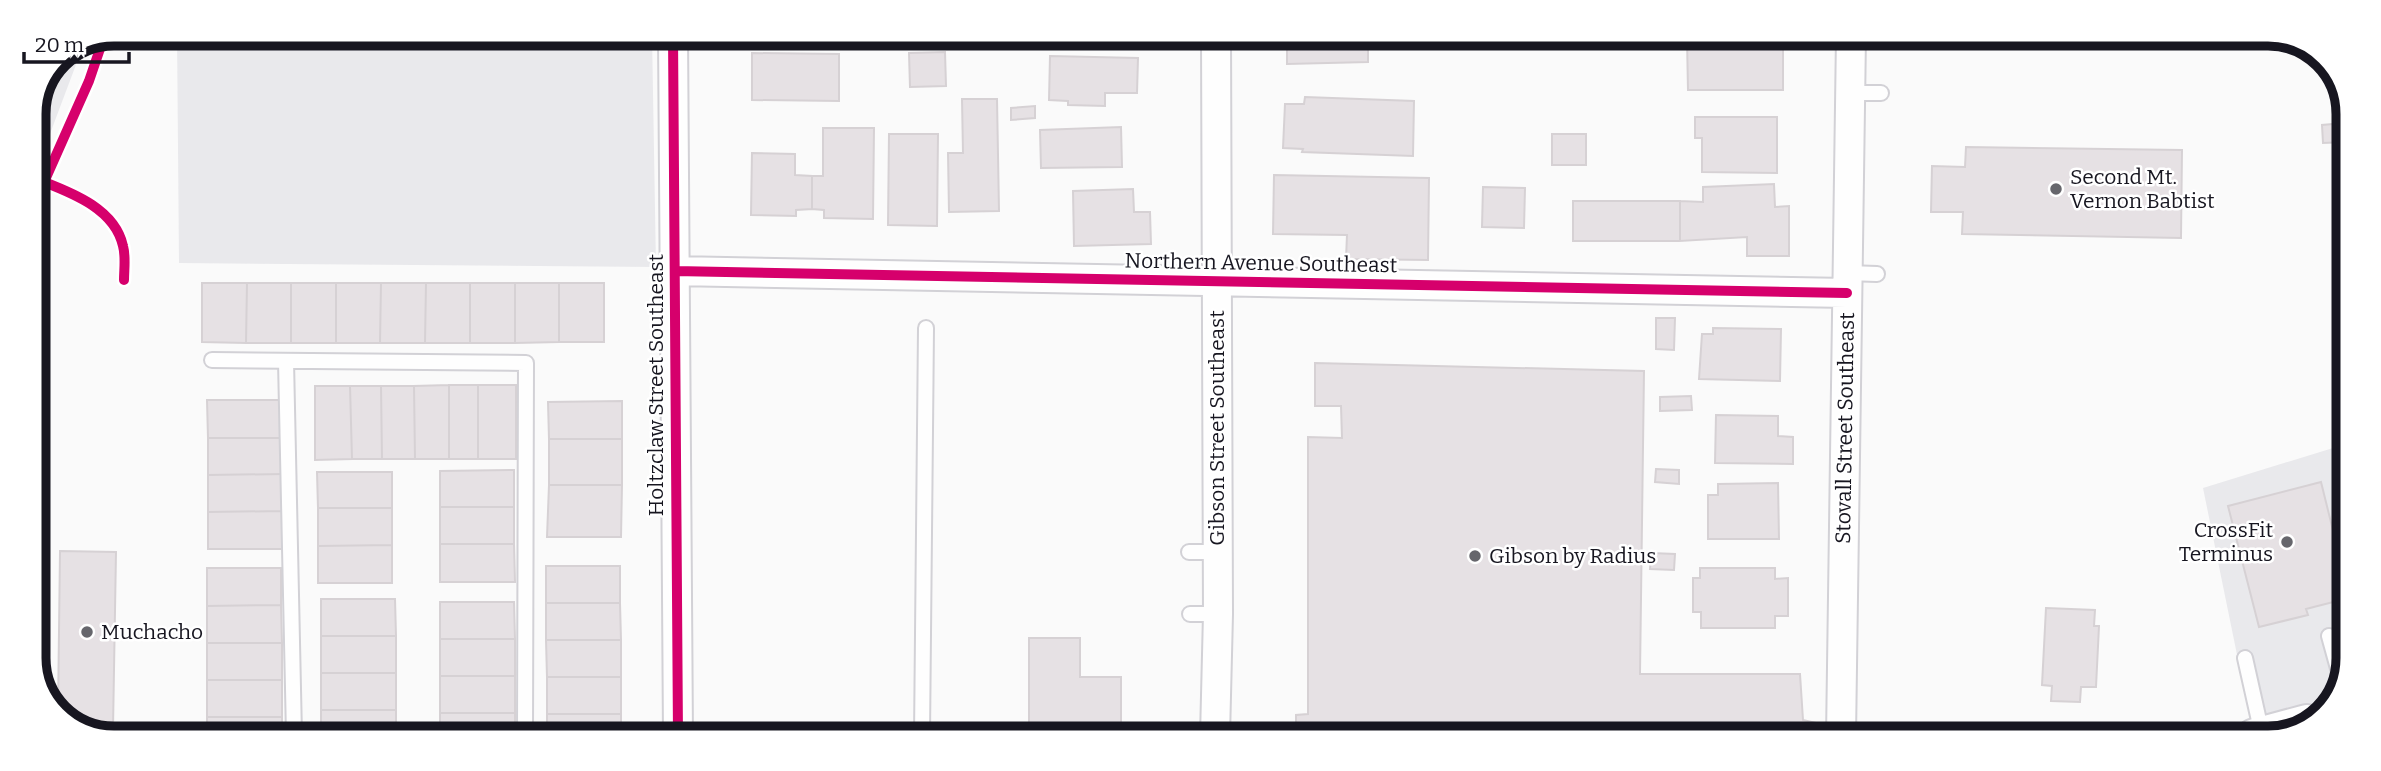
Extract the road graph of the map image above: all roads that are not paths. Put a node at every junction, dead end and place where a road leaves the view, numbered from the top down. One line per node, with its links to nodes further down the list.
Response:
1 (673, 46): 6 (street, Holtzclaw Street Southeast)
2 (1216, 46): 8 (street, Gibson Street Southeast)
3 (1851, 46): 4 (street, Stovall Street Southeast)
4 (1850, 93): 5 (lane); 9 (street, Stovall Street Southeast)
5 (1881, 93)
6 (675, 271): 8 (street, Northern Avenue Southeast); 22 (street, Holtzclaw Street Southeast)
7 (1877, 274): 9 (lane)
8 (1217, 281): 9 (street, Northern Avenue Southeast); 14 (street, Gibson Street Southeast)
9 (1847, 283): 25 (street, Stovall Street Southeast)
10 (926, 328): 23 (lane)
11 (212, 360): 12 (lane)
12 (286, 361): 20 (lane); 21 (lane)
13 (1189, 552): 14 (lane)
14 (1218, 552): 16 (street, Gibson Street Southeast)
15 (1190, 614): 16 (lane)
16 (1218, 614): 24 (street, Gibson Street Southeast)
17 (2329, 636): 19 (lane)
18 (2245, 658): 26 (lane)
19 (2336, 660)
20 (294, 726)
21 (526, 726)
22 (678, 726)
23 (922, 726)
24 (1215, 726)
25 (1840, 726)
26 (2257, 726)

